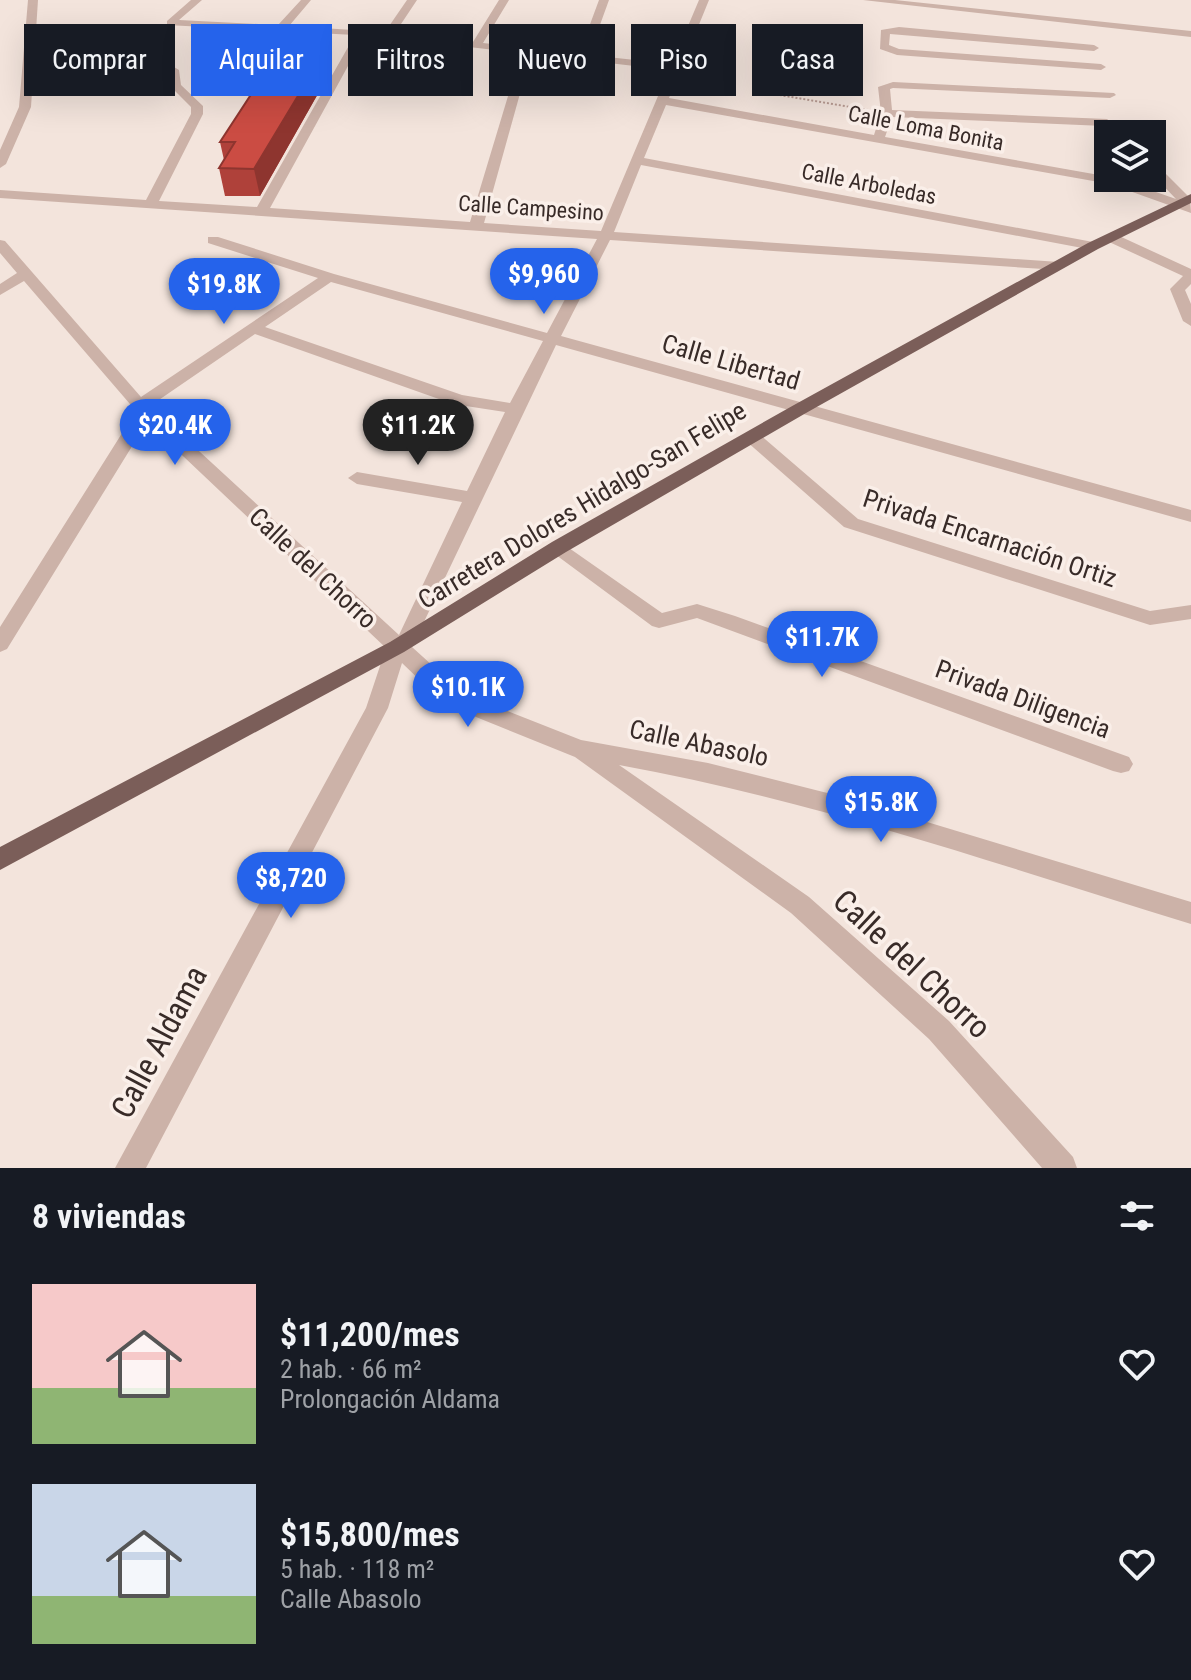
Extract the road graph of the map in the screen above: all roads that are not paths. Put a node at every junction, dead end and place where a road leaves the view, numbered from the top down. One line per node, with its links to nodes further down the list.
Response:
1 (33, 0): 33 (street)
2 (197, 0): 12 (street)
3 (306, 0): 13 (street)
4 (412, 0): 14 (street)
5 (504, 0): 19 (street)
6 (604, 0): 15 (street)
7 (704, 0): 16 (street, Calle Aldama)
8 (868, 0): 10 (street)
9 (994, 0): 10 (street)
10 (999, 14): 11 (street)
11 (1087, 22): 17 (street); 21 (street)
12 (192, 24)
13 (285, 24)
14 (396, 24)
15 (595, 24)
16 (695, 24)
17 (1191, 34)
18 (473, 45): 19 (street)
19 (476, 45): 20 (street)
20 (489, 47)
21 (1094, 48): 23 (street); 23 (street)
22 (348, 54): 38 (street)
23 (1101, 67): 28 (street)
24 (175, 78): 36 (street)
25 (514, 96): 39 (street)
26 (666, 96): 27 (street, Calle Aldama)
27 (664, 101): 31 (street, Calle Loma Bonita); 32 (street, Calle Aldama)
28 (1110, 109): 29 (street); 29 (street); 30 (street)
29 (887, 113): 31 (street)
30 (1114, 120)
31 (878, 139): 37 (street, Calle Loma Bonita)
32 (639, 161): 41 (street, Calle Aldama); 44 (street, Calle Arboledas)
33 (0, 164)
34 (1166, 182): 37 (street)
35 (0, 194): 36 (street, Calle Campesino)
36 (151, 203): 38 (street, Calle Campesino)
37 (1186, 203): 42 (main road, Carretera Dolores Hidalgo-San Felipe)
38 (248, 214): 39 (street, Calle Campesino)
39 (476, 226): 41 (street, Calle Campesino)
40 (218, 235): 48 (street, Calle Libertad)
41 (606, 235): 45 (street, Calle Campesino); 52 (street, Calle Aldama)
42 (1112, 238): 44 (main road, Carretera Dolores Hidalgo-San Felipe); 47 (street)
43 (0, 244): 46 (street, Calle del Chorro)
44 (1093, 246): 45 (main road, Carretera Dolores Hidalgo-San Felipe)
45 (1059, 266): 55 (main road, Carretera Dolores Hidalgo-San Felipe)
46 (24, 275): 49 (street); 53 (street, Calle del Chorro)
47 (1191, 275): 50 (street)
48 (329, 277): 51 (street); 52 (street, Calle Libertad)
49 (0, 291)
50 (1191, 321)
51 (256, 329): 53 (street); 54 (street)
52 (555, 339): 54 (street, Calle Aldama); 55 (street, Calle Libertad)
53 (142, 408): 62 (street); 63 (street, Calle del Chorro)
54 (515, 409): 58 (street, Calle Aldama)
55 (800, 409): 56 (main road, Carretera Dolores Hidalgo-San Felipe); 59 (street, Calle Libertad)
56 (752, 437): 60 (main road, Carretera Dolores Hidalgo-San Felipe); 61 (street, Privada Encarnación Ortiz)
57 (357, 478): 58 (street)
58 (472, 498): 63 (street, Calle Aldama)
59 (1191, 516)
60 (559, 547): 63 (main road, Carretera Dolores Hidalgo-San Felipe); 65 (street, Privada Diligencia)
61 (1191, 612)
62 (0, 644)
63 (402, 644): 64 (street, Calle Abasolo); 66 (main road, Carretera Dolores Hidalgo-San Felipe); 68 (street, Calle Aldama)
64 (578, 749): 67 (street, Calle Abasolo); 69 (street, Calle del Chorro)
65 (1121, 764)
66 (0, 859)
67 (1191, 913)
68 (130, 1168)
69 (1062, 1168)

